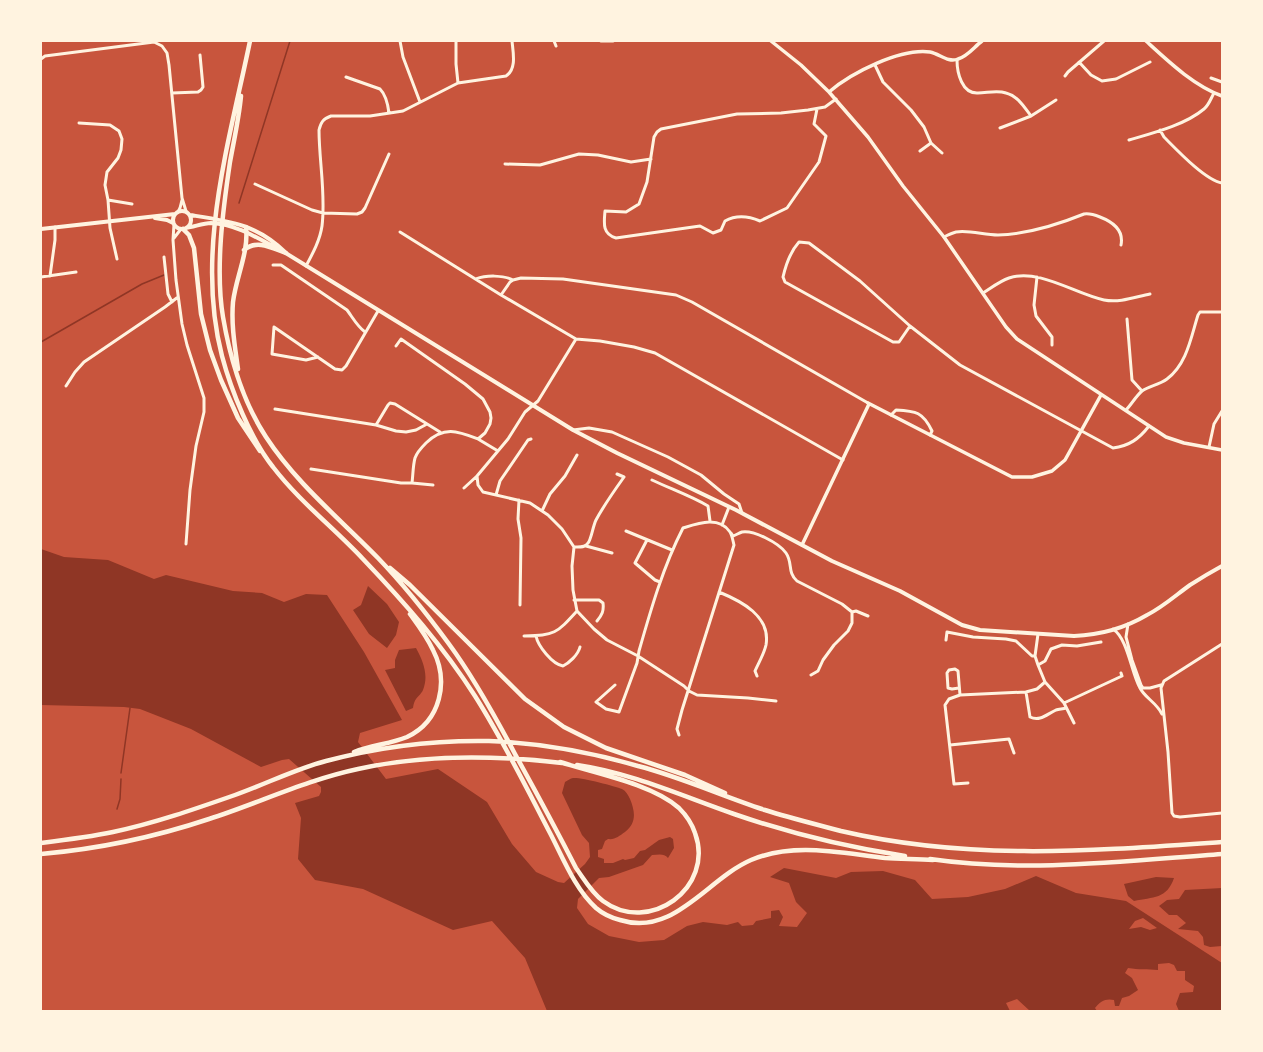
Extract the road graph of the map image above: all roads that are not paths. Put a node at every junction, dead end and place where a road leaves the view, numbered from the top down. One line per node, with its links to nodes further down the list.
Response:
1 (250, 41): 20 (highway)
2 (400, 41): 32 (street)
3 (456, 41): 25 (street)
4 (512, 41): 25 (street)
5 (554, 41): 13 (street)
6 (601, 41): 7 (street)
7 (613, 41)
8 (771, 41): 26 (street)
9 (982, 41): 16 (street)
10 (1104, 41): 17 (street)
11 (1146, 41): 12 (street)
12 (1152, 43): 28 (street)
13 (556, 46)
14 (200, 55): 27 (street)
15 (41, 59): 27 (street)
16 (957, 60): 19 (street); 35 (street)
17 (1079, 62): 18 (street); 21 (street)
18 (1150, 62)
19 (875, 64): 26 (street); 40 (street)
20 (244, 74): 93 (highway); 116 (highway)
21 (1065, 76)
22 (346, 77): 34 (street)
23 (1211, 78): 24 (street)
24 (1222, 82)
25 (458, 84): 32 (street)
26 (829, 92): 30 (street)
27 (172, 93): 48 (street)
28 (1214, 93): 29 (street); 38 (street)
29 (1222, 96)
30 (836, 99): 33 (street); 64 (street)
31 (1056, 100): 35 (street)
32 (420, 102): 34 (street)
33 (817, 109): 44 (street); 44 (street)
34 (390, 113): 53 (street)
35 (1030, 116): 37 (street)
36 (79, 122): 49 (street)
37 (1000, 128)
38 (1160, 130): 39 (street); 46 (street)
39 (1129, 140)
40 (931, 143): 41 (street); 42 (street)
41 (920, 151)
42 (942, 153)
43 (389, 154): 53 (street)
44 (651, 159): 45 (street)
45 (505, 164)
46 (1222, 183)
47 (255, 184): 53 (street)
48 (182, 198): 51 (street); 52 (street)
49 (108, 200): 50 (street); 56 (street)
50 (132, 204)
51 (186, 211): 52 (main road); 54 (main road)
52 (176, 213): 55 (main road); 57 (main road)
53 (322, 213): 72 (street)
54 (190, 215): 58 (main road); 61 (main road)
55 (149, 217): 56 (main road); 57 (main road)
56 (109, 220): 59 (main road); 70 (street)
57 (174, 224): 61 (main road); 65 (street)
58 (246, 226): 62 (highway); 68 (main road)
59 (55, 227): 60 (main road); 74 (street)
60 (41, 229)
61 (183, 229): 62 (main road); 65 (street); 116 (highway)
62 (246, 232): 67 (highway); 68 (main road)
63 (400, 232): 77 (street)
64 (944, 237): 66 (street); 79 (street)
65 (173, 240): 82 (street)
66 (1121, 245)
67 (244, 250): 68 (highway); 93 (highway)
68 (286, 253): 72 (main road)
69 (164, 257): 83 (street)
70 (117, 259)
71 (273, 265): 88 (street)
72 (306, 266): 84 (main road)
73 (76, 272): 74 (street)
74 (50, 276): 75 (street)
75 (41, 277)
76 (1037, 278): 79 (street); 80 (street); 90 (street)
77 (476, 279): 78 (street); 81 (street)
78 (513, 280): 81 (street); 97 (street)
79 (983, 293): 96 (street)
80 (1150, 294)
81 (501, 295): 89 (street)
82 (178, 297): 83 (street); 135 (street)
83 (172, 302): 94 (street)
84 (378, 311): 88 (street); 98 (main road)
85 (1222, 312): 95 (street)
86 (1128, 319): 95 (street)
87 (910, 326): 87 (street); 108 (street)
88 (365, 332): 92 (street)
89 (576, 339): 98 (street); 117 (street)
90 (1052, 345)
91 (396, 346): 110 (street)
92 (318, 357): 92 (street)
93 (241, 385): 141 (highway)
94 (66, 386)
95 (1142, 391): 100 (street)
96 (1101, 395): 100 (street); 108 (street)
97 (868, 404): 102 (street); 117 (street)
98 (532, 406): 106 (main road); 114 (street)
99 (275, 409): 104 (street)
100 (1126, 410): 105 (street)
101 (1222, 411): 112 (street)
102 (891, 415): 109 (street); 109 (street)
103 (427, 424): 104 (street); 104 (street); 107 (street)
104 (376, 426)
105 (1149, 426): 108 (street); 112 (street)
106 (573, 430): 127 (main road); 129 (street)
107 (440, 432): 110 (street); 122 (street)
108 (1080, 432): 109 (street)
109 (930, 435)
110 (478, 439): 114 (street)
111 (531, 439): 125 (street)
112 (1209, 447): 113 (street)
113 (1222, 450)
114 (498, 451): 120 (street)
115 (577, 455): 128 (street)
116 (266, 458): 145 (highway)
117 (843, 460): 136 (street)
118 (311, 469): 122 (street)
119 (617, 474): 137 (street)
120 (477, 476): 124 (street); 125 (street)
121 (652, 480): 130 (street)
122 (412, 483): 123 (street)
123 (433, 485)
124 (464, 488)
125 (496, 496): 126 (street)
126 (519, 500): 128 (street); 147 (street)
127 (729, 507): 129 (main road); 131 (street)
128 (542, 511): 138 (street)
129 (742, 513): 136 (main road)
130 (710, 521): 131 (street); 139 (street)
131 (722, 525): 133 (street)
132 (626, 530): 134 (street)
133 (731, 533): 144 (street); 149 (street)
134 (647, 540): 139 (street); 143 (street)
135 (186, 544)
136 (802, 545): 154 (main road)
137 (586, 546): 138 (street); 140 (street)
138 (574, 547): 146 (street)
139 (672, 550): 143 (street)
140 (612, 553)
141 (380, 559): 183 (highway); 185 (highway)
142 (1222, 566): 152 (main road)
143 (660, 582): 161 (street)
144 (719, 592): 166 (street); 171 (street)
145 (400, 599): 181 (highway); 191 (highway)
146 (574, 600): 148 (street); 151 (street)
147 (520, 604)
148 (577, 611): 156 (street); 161 (street)
149 (852, 612): 150 (street); 165 (street)
150 (868, 616)
151 (597, 621)
152 (1128, 624): 153 (main road); 169 (street)
153 (1113, 629): 154 (main road); 177 (street)
154 (1038, 634): 162 (street)
155 (524, 636): 156 (street)
156 (536, 636): 160 (street)
157 (946, 640): 162 (street)
158 (1101, 642): 163 (street)
159 (1222, 644): 169 (street)
160 (580, 648)
161 (638, 656): 168 (street); 171 (street)
162 (1035, 656): 163 (street)
163 (1038, 666): 167 (street)
164 (1121, 672): 175 (street)
165 (811, 675)
166 (757, 676)
167 (1045, 682): 172 (street); 175 (street)
168 (615, 684)
169 (1162, 685): 177 (street)
170 (959, 688): 170 (street); 173 (street)
171 (689, 691): 174 (street); 179 (street)
172 (1026, 692): 173 (street); 176 (street)
173 (960, 696): 180 (street)
174 (776, 702)
175 (1064, 703): 176 (street)
176 (1066, 708): 178 (street)
177 (1163, 715): 186 (street)
178 (1074, 723)
179 (679, 734)
180 (950, 745): 182 (street); 184 (street)
181 (365, 750): 185 (highway); 188 (highway)
182 (1014, 753)
183 (560, 762): 189 (highway); 191 (highway)
184 (968, 783)
185 (765, 810): 187 (highway)
186 (1222, 813)
187 (1222, 842)
188 (41, 843)
189 (41, 854)
190 (1222, 854): 191 (highway)
191 (933, 860)

